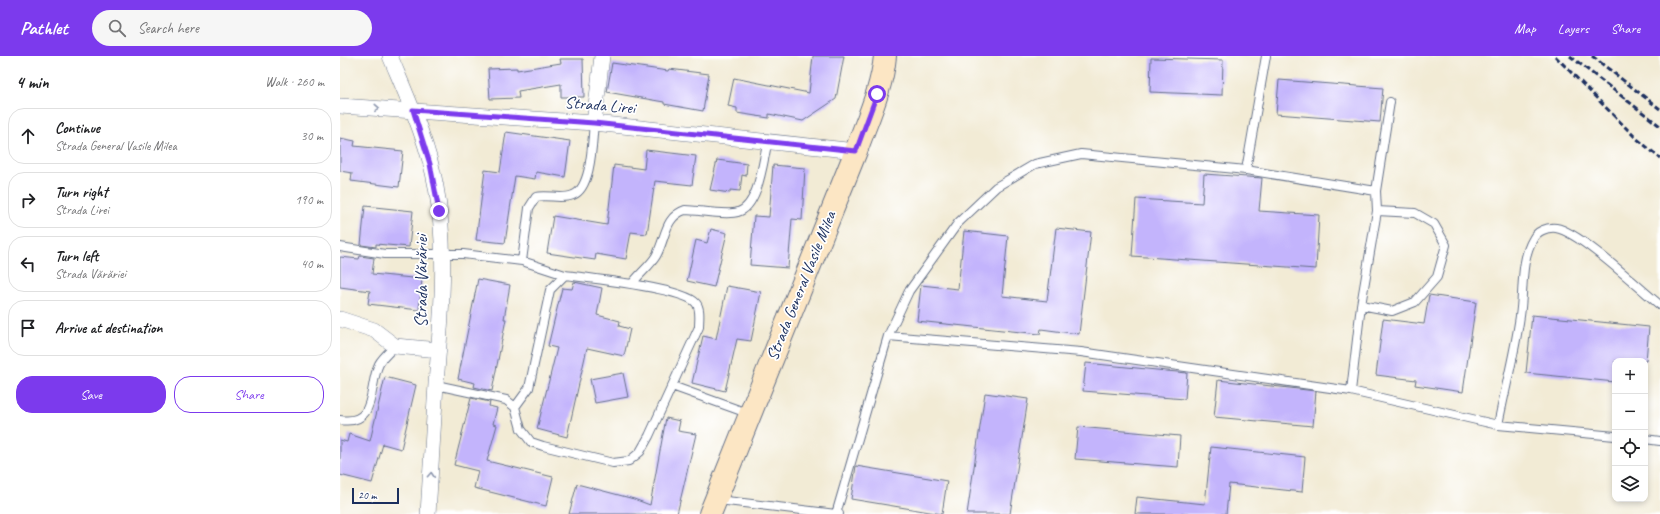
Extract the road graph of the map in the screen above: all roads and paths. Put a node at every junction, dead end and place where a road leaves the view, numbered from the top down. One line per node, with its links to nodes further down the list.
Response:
1 (390, 56): 7 (street, Strada Vărăriei)
2 (602, 56): 8 (street)
3 (885, 56): 10 (main road, Strada General Vasile Milea)
4 (1266, 56): 11 (lane)
5 (1390, 102): 12 (lane)
6 (340, 106): 7 (street, Strada Lirei, one-way to 7)
7 (413, 110): 8 (street, Strada Lirei); 15 (street, Strada Vărăriei)
8 (594, 123): 9 (street, Strada Lirei); 16 (lane)
9 (768, 140): 10 (street, Strada Lirei); 18 (lane)
10 (856, 151): 29 (main road, Strada General Vasile Milea)
11 (1246, 170): 12 (lane); 22 (lane)
12 (1376, 191): 13 (lane)
13 (1377, 211): 19 (lane); 19 (lane)
14 (340, 247): 15 (lane)
15 (442, 254): 16 (lane); 24 (street, Strada Vărăriei)
16 (522, 261): 17 (lane)
17 (565, 275): 18 (lane); 28 (lane)
18 (632, 284): 26 (lane)
19 (1361, 305): 27 (lane)
20 (1660, 306): 31 (lane)
21 (340, 319): 23 (street)
22 (888, 336): 27 (lane); 37 (lane)
23 (395, 346): 24 (street); 30 (lane)
24 (439, 350): 25 (street, Strada Vărăriei)
25 (436, 385): 28 (lane); 36 (street, Strada Vărăriei, one-way to 25)
26 (672, 386): 28 (lane); 29 (lane)
27 (1351, 391): 31 (lane)
28 (515, 407)
29 (750, 414): 35 (main road, Strada General Vasile Milea)
30 (340, 420)
31 (1498, 425): 32 (lane)
32 (1612, 436)
33 (1648, 439): 34 (lane)
34 (1660, 441)
35 (712, 507): 37 (lane)
36 (428, 514)
37 (836, 514): 38 (lane)
38 (839, 514)

